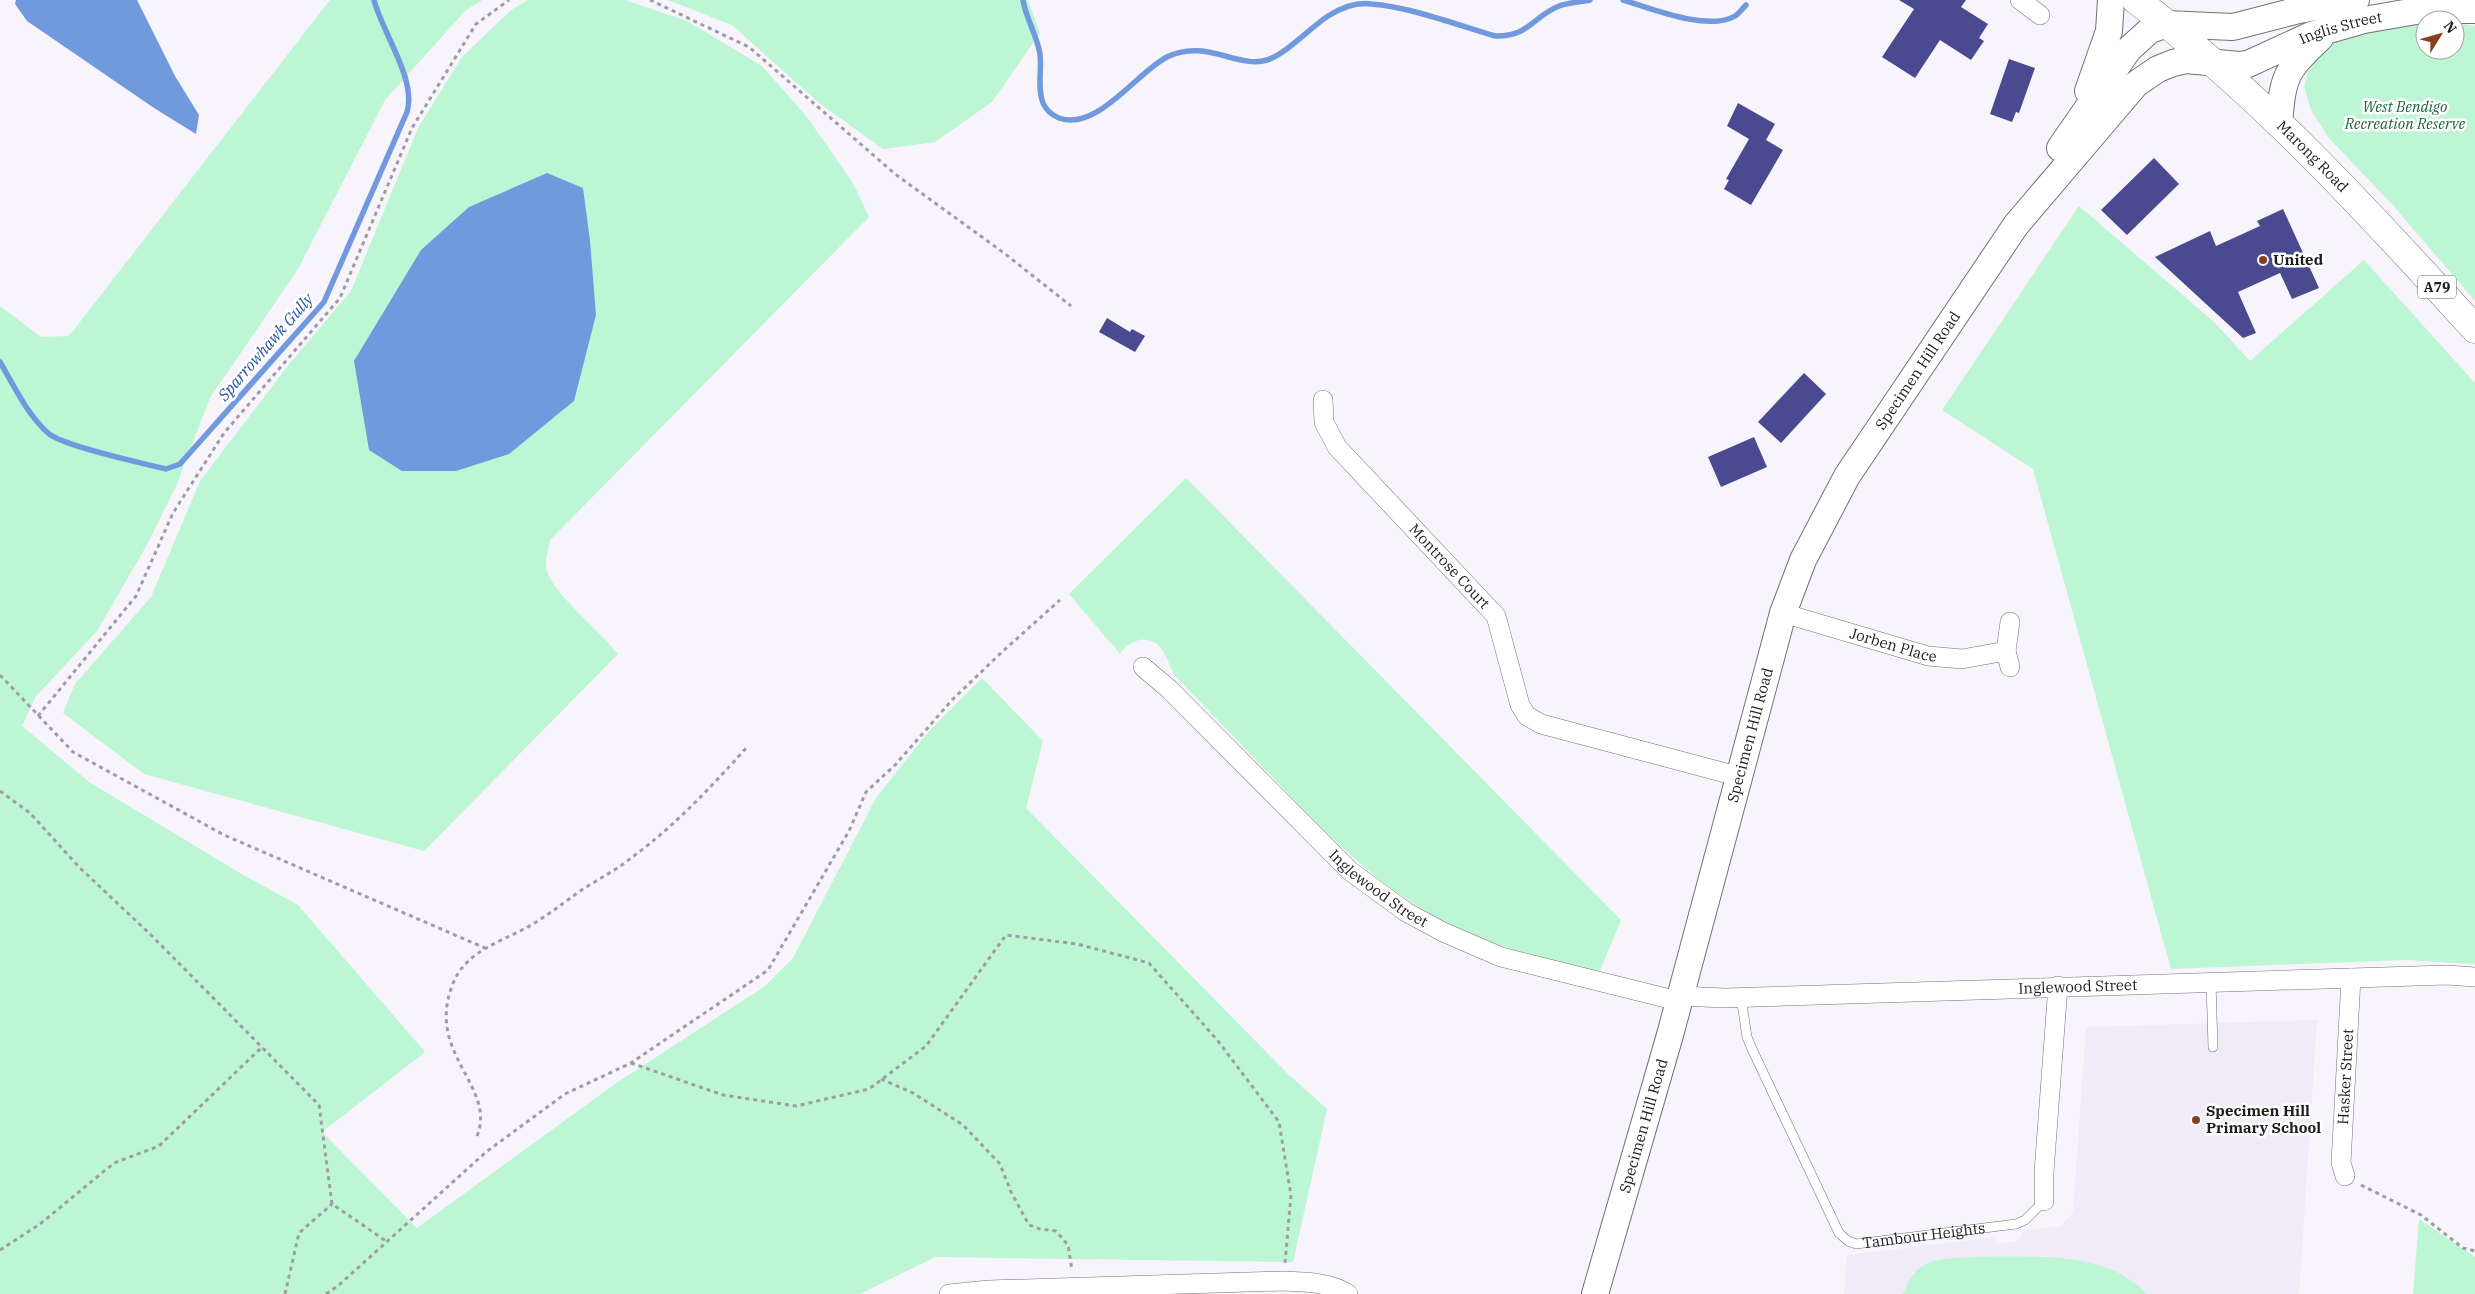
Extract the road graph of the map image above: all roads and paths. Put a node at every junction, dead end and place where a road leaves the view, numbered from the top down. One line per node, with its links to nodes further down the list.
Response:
1 (509, 0): 24 (path)
2 (650, 0): 16 (path)
3 (2020, 0): 9 (street)
4 (2111, 0): 14 (main road)
5 (2136, 0): 10 (highway, Marong Road / A79)
6 (2422, 0): 8 (main road, Inglis Street)
7 (2359, 7): 8 (main road, Inglis Street); 10 (main road, Inglis Street); 11 (main road, Inglis Street)
8 (2475, 9)
9 (2040, 15)
10 (2167, 24): 12 (highway, Marong Road / A79); 14 (main road, Specimen Hill Road)
11 (2330, 29): 12 (main road, Inglis Street); 13 (main road)
12 (2211, 61): 13 (highway, Marong Road / A79); 15 (main road, Specimen Hill Road)
13 (2279, 124): 17 (highway, Marong Road / A79)
14 (2073, 129): 15 (main road, Specimen Hill Road)
15 (2016, 224): 20 (main road, Specimen Hill Road)
16 (1071, 306)
17 (2475, 329)
18 (1323, 400): 26 (street, Montrose Court)
19 (1060, 600): 37 (path)
20 (1783, 613): 21 (street, Jorben Place); 26 (main road, Specimen Hill Road)
21 (2010, 622)
22 (1143, 667): 34 (street, Inglewood Street)
23 (0, 675): 24 (path)
24 (38, 716): 28 (path)
25 (748, 746): 28 (path)
26 (1737, 776): 34 (main road, Specimen Hill Road)
27 (0, 791): 36 (path)
28 (485, 948): 39 (path)
29 (2475, 977): 30 (street, Inglewood Street)
30 (2351, 978): 31 (street, Inglewood Street); 40 (street, Hasker Street)
31 (2211, 982): 32 (street, Inglewood Street); 35 (lane)
32 (2058, 986): 33 (street, Inglewood Street); 41 (street, Tambour Heights)
33 (1741, 997): 34 (street, Inglewood Street); 41 (lane, Tambour Heights)
34 (1679, 999): 52 (main road, Specimen Hill Road)
35 (2213, 1047)
36 (262, 1048): 42 (path); 44 (path)
37 (631, 1063): 38 (path); 43 (path)
38 (881, 1079): 46 (path); 47 (path)
39 (477, 1136)
40 (2345, 1176): 45 (path)
41 (2044, 1201)
42 (332, 1204): 43 (path); 48 (path)
43 (386, 1241): 49 (path)
44 (0, 1250)
45 (2475, 1251)
46 (1283, 1281): 47 (street); 51 (street)
47 (1075, 1288): 50 (street)
48 (285, 1294)
49 (326, 1294)
50 (949, 1294)
51 (1348, 1294)
52 (1595, 1294)

